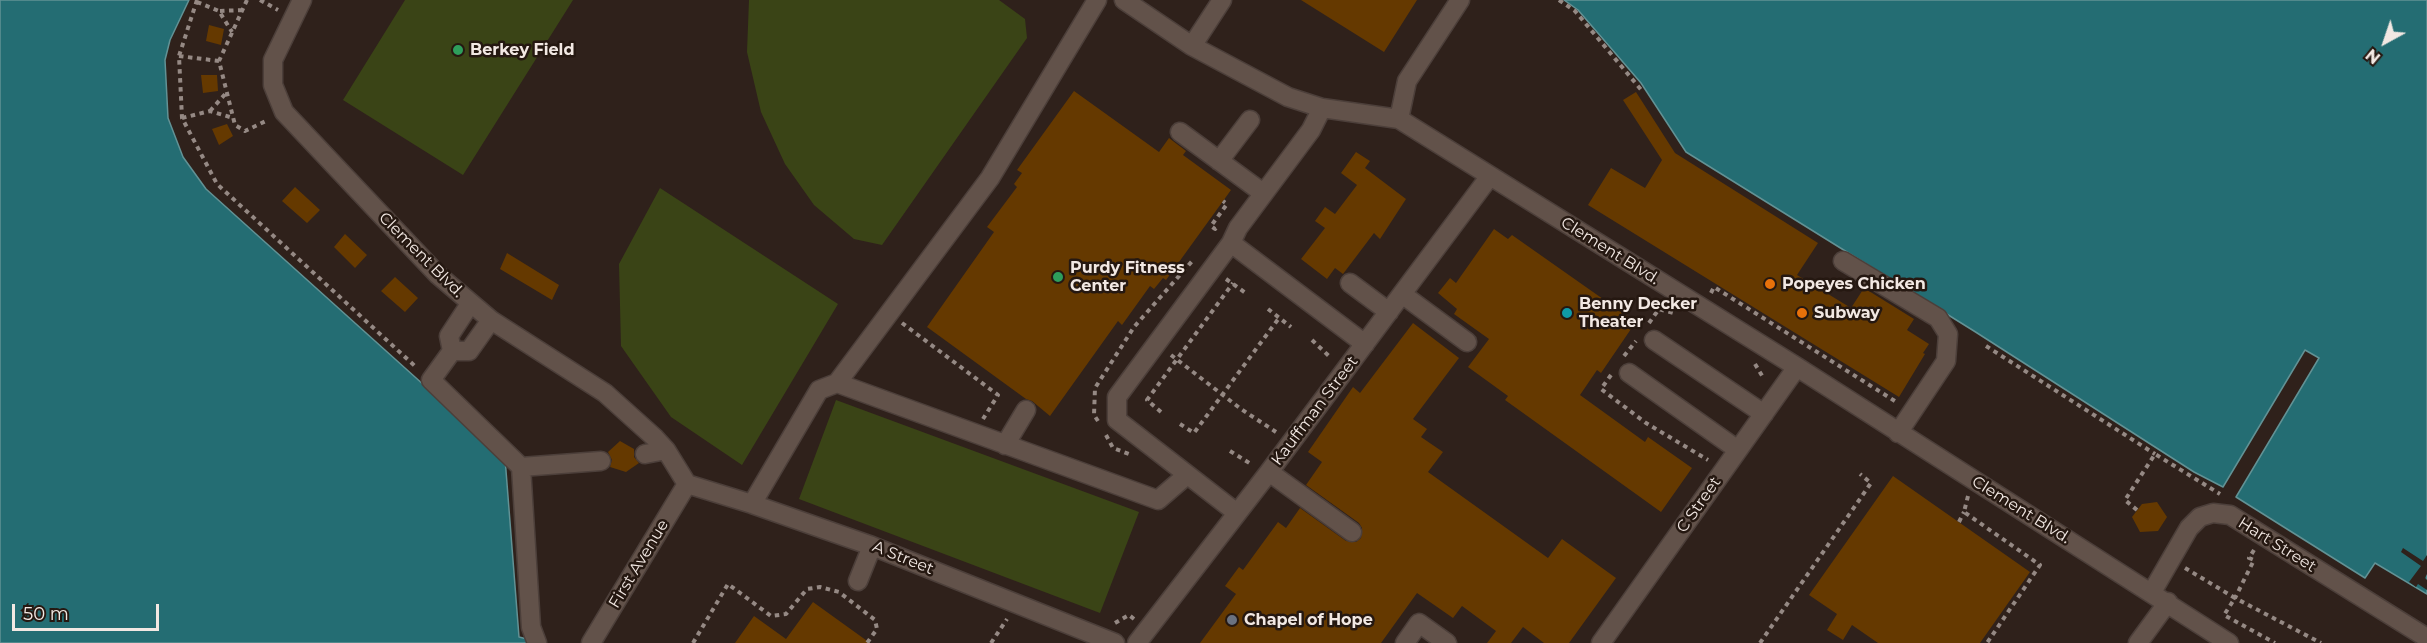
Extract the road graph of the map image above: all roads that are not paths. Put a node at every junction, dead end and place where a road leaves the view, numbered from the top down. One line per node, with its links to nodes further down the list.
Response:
1 (302, 0): 18 (street, Clement Blvd.)
2 (1097, 0): 27 (street)
3 (1124, 0): 6 (street, Clement Blvd.)
4 (1222, 0): 6 (street)
5 (1460, 0): 8 (street)
6 (1192, 46): 7 (street, Clement Blvd.)
7 (1322, 108): 8 (street, Clement Blvd.); 13 (street)
8 (1399, 119): 12 (street, Clement Blvd.)
9 (1250, 120): 11 (street)
10 (1179, 132): 11 (street)
11 (1219, 161): 13 (street)
12 (1490, 176): 17 (street, Kauffman Street); 25 (street, Clement Blvd.)
13 (1263, 193): 14 (street)
14 (1232, 228): 23 (street); 38 (street)
15 (1843, 261): 30 (street)
16 (1350, 283): 19 (street)
17 (1402, 294): 19 (street, Kauffman Street); 22 (street)
18 (470, 303): 20 (street, Clement Blvd.); 24 (street)
19 (1389, 312): 23 (street, Kauffman Street)
20 (491, 320): 24 (street); 32 (street, Clement Blvd.)
21 (1654, 340): 29 (street)
22 (1467, 342)
23 (1365, 344): 37 (street, Kauffman Street)
24 (452, 351): 36 (street)
25 (1797, 367): 29 (street, C Street); 30 (street, Clement Blvd.)
26 (1629, 373): 33 (street)
27 (837, 383): 31 (street); 40 (street)
28 (1026, 410): 31 (street)
29 (1764, 414): 33 (street, C Street)
30 (1898, 433): 45 (street, Clement Blvd.)
31 (1005, 445): 38 (street)
32 (666, 450): 34 (street); 39 (street, Clement Blvd.)
33 (1738, 450): 54 (street, C Street)
34 (645, 454)
35 (601, 461): 36 (street)
36 (521, 467): 48 (street)
37 (1269, 472): 41 (street, Kauffman Street); 42 (street)
38 (1187, 475): 41 (street)
39 (687, 484): 40 (street, A Street); 49 (street, First Avenue)
40 (752, 504): 43 (street, A Street)
41 (1237, 513): 51 (street, Kauffman Street)
42 (1352, 532)
43 (872, 546): 44 (street); 50 (street, A Street)
44 (858, 581)
45 (2152, 592): 46 (street, Clement Blvd.); 47 (street, Hart Street)
46 (2168, 602): 55 (street); 56 (street, Clement Blvd.)
47 (2427, 639)
48 (537, 643)
49 (591, 643)
50 (1115, 643)
51 (1137, 643)
52 (1405, 643): 53 (street)
53 (1447, 643)
54 (1601, 643)
55 (2138, 643)
56 (2229, 643)

